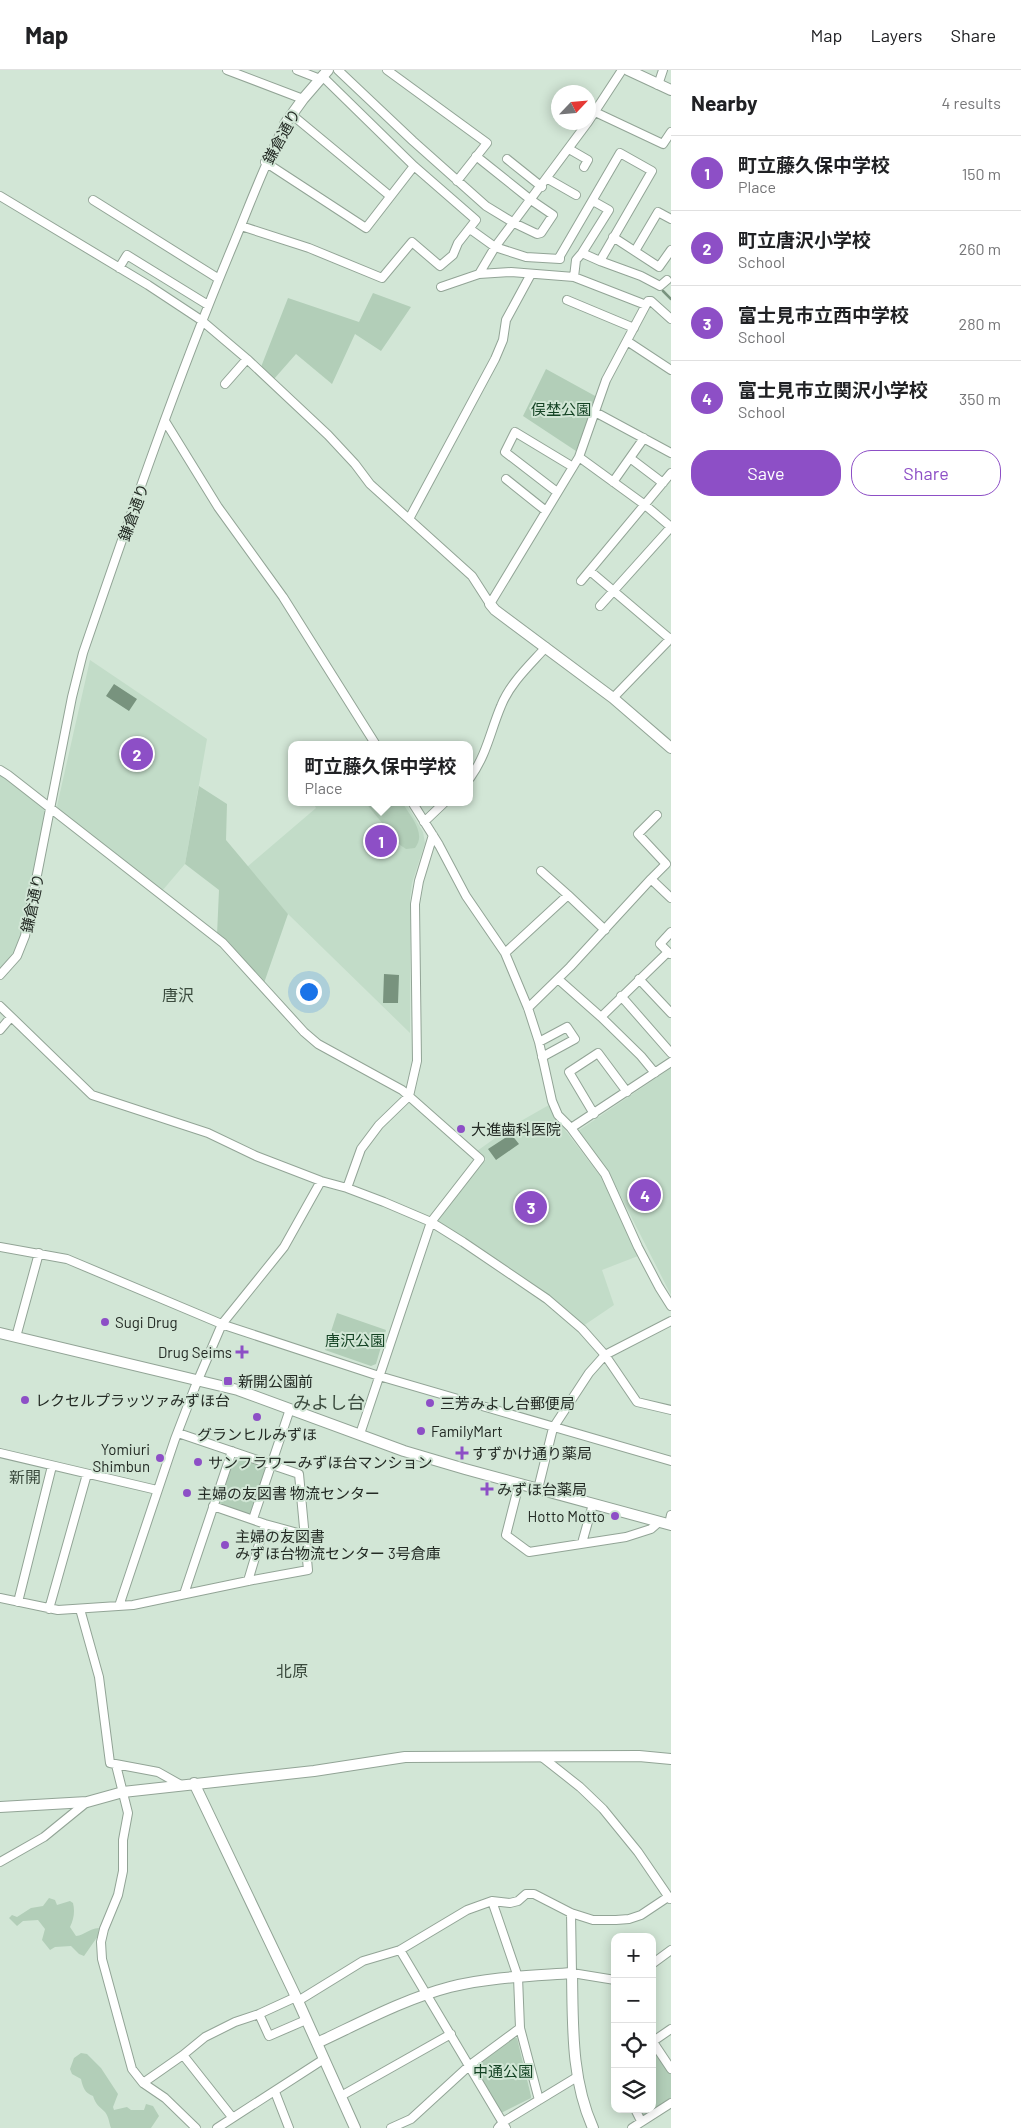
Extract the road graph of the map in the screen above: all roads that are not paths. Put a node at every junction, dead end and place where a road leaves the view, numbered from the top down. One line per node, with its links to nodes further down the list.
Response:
1 (227, 70): 11 (street)
2 (297, 70): 8 (street)
3 (338, 70): 25 (street)
4 (387, 70): 19 (street)
5 (622, 70): 12 (street)
6 (628, 70): 9 (street)
7 (663, 70): 9 (street)
8 (323, 75): 11 (street, 鎌倉通り); 22 (street)
9 (658, 85): 10 (street)
10 (671, 90)
11 (303, 99): 14 (street, 鎌倉通り)
12 (596, 110)
13 (596, 112): 17 (street)
14 (291, 114): 15 (street, 鎌倉通り); 28 (street)
15 (285, 124): 21 (street, 鎌倉通り)
16 (582, 130): 18 (street)
17 (671, 132)
18 (569, 149): 23 (street); 24 (street)
19 (476, 156): 25 (street); 31 (street)
20 (507, 159): 26 (street)
21 (266, 162): 28 (street); 35 (street, 鎌倉通り)
22 (414, 166): 28 (street); 36 (street)
23 (584, 167)
24 (548, 179): 26 (street); 29 (street)
25 (457, 181): 34 (street)
26 (542, 187): 31 (street)
27 (0, 196): 45 (street)
28 (390, 196)
29 (576, 196)
30 (93, 200): 51 (street)
31 (531, 200): 34 (street); 34 (street)
32 (593, 201): 37 (street); 41 (street); 42 (street)
33 (671, 219): 40 (street)
34 (514, 223): 38 (street)
35 (241, 226): 36 (street); 51 (street, 鎌倉通り)
36 (470, 228): 38 (street)
37 (613, 237): 40 (street); 44 (street)
38 (495, 247): 42 (street); 48 (street)
39 (671, 250): 46 (street)
40 (635, 251): 46 (street)
41 (582, 253): 43 (street); 44 (street)
42 (560, 260): 43 (street)
43 (576, 260): 50 (street)
44 (600, 261): 52 (street)
45 (119, 268): 47 (street); 53 (street)
46 (659, 268): 52 (street)
47 (156, 272): 53 (street); 56 (street)
48 (479, 274): 49 (street); 54 (street)
49 (531, 274): 50 (street); 79 (street)
50 (574, 277): 57 (street)
51 (218, 279): 56 (street, 鎌倉通り)
52 (669, 281)
53 (148, 285): 58 (street)
54 (441, 287)
55 (567, 300): 60 (street)
56 (208, 305): 58 (street, 鎌倉通り)
57 (646, 306): 59 (street); 60 (street)
58 (201, 320): 62 (street); 66 (street, 鎌倉通り)
59 (671, 320)
60 (634, 328): 61 (street)
61 (627, 341): 63 (street); 65 (street)
62 (247, 359): 64 (street); 79 (street)
63 (671, 370)
64 (225, 384)
65 (595, 412): 67 (street); 69 (street)
66 (165, 421): 89 (street); 93 (street, 鎌倉通り)
67 (644, 438): 68 (street); 70 (street)
68 (671, 453)
69 (579, 457): 71 (street); 74 (street)
70 (630, 458): 74 (street); 75 (street)
71 (573, 467): 76 (street); 76 (street)
72 (671, 473): 75 (street)
73 (506, 479): 78 (street)
74 (613, 482): 77 (street)
75 (663, 483): 77 (street)
76 (558, 492): 78 (street)
77 (645, 505): 80 (street); 81 (street)
78 (546, 510): 84 (street)
79 (409, 519): 84 (street)
80 (670, 525): 83 (street)
81 (590, 571): 82 (street); 83 (street)
82 (582, 581)
83 (614, 591): 85 (street); 86 (street)
84 (490, 604): 87 (street)
85 (600, 606)
86 (671, 639): 88 (street)
87 (546, 647): 88 (street); 92 (street)
88 (613, 698): 90 (street)
89 (373, 741)
90 (671, 748)
91 (0, 770): 93 (street)
92 (473, 773)
93 (50, 806): 107 (street, 鎌倉通り); 123 (street)
94 (414, 806): 97 (street)
95 (441, 806): 97 (street)
96 (657, 815): 100 (street)
97 (424, 822): 98 (street)
98 (433, 836): 105 (street); 123 (street)
99 (541, 871): 101 (street)
100 (651, 879): 102 (street); 103 (street)
101 (568, 895): 103 (street); 105 (street)
102 (671, 898)
103 (605, 930): 109 (street)
104 (671, 932): 106 (street)
105 (505, 953): 112 (street)
106 (669, 954): 108 (street)
107 (0, 976)
108 (639, 979): 110 (street); 113 (street)
109 (558, 980): 112 (street); 115 (street)
110 (621, 996): 115 (street); 118 (street)
111 (0, 1006): 114 (street)
112 (528, 1008): 117 (street)
113 (670, 1011)
114 (11, 1017): 116 (street); 126 (street)
115 (601, 1017): 121 (street)
116 (0, 1030)
117 (539, 1042): 119 (street); 119 (street)
118 (671, 1053)
119 (542, 1058): 125 (street)
120 (671, 1062): 121 (street)
121 (655, 1073): 122 (street)
122 (627, 1092): 124 (street); 124 (street)
123 (409, 1096): 127 (street); 128 (street)
124 (594, 1114): 125 (street)
125 (571, 1128): 131 (street)
126 (321, 1181): 127 (street); 133 (street)
127 (347, 1188): 128 (street)
128 (431, 1222): 136 (street); 137 (street)
129 (0, 1247): 130 (street)
130 (39, 1253): 133 (street); 135 (street)
131 (671, 1306)
132 (671, 1321): 136 (street)
133 (222, 1324): 137 (street); 138 (street)
134 (0, 1333): 135 (street)
135 (16, 1337): 138 (street)
136 (605, 1355): 140 (street); 141 (street)
137 (379, 1376): 141 (street); 143 (street)
138 (198, 1380): 139 (street); 142 (street)
139 (290, 1409): 143 (street); 147 (street)
140 (671, 1410)
141 (553, 1428): 146 (street); 151 (street)
142 (178, 1433): 144 (street); 152 (street)
143 (360, 1434): 150 (street)
144 (232, 1451): 147 (street); 154 (street)
145 (0, 1453): 148 (street)
146 (671, 1461)
147 (271, 1464): 155 (street); 158 (street)
148 (52, 1466): 149 (street); 163 (street)
149 (87, 1474): 152 (street); 165 (street)
150 (519, 1484): 151 (street); 159 (street)
151 (538, 1489): 153 (street)
152 (157, 1490): 164 (street)
153 (593, 1504): 156 (street); 159 (street)
154 (213, 1506): 155 (street); 161 (street)
155 (253, 1519): 157 (street)
156 (667, 1521): 159 (street)
157 (265, 1524): 158 (street); 160 (street)
158 (305, 1535): 160 (street)
159 (582, 1543)
160 (248, 1581): 161 (street)
161 (184, 1594): 164 (street)
162 (0, 1598): 163 (street)
163 (18, 1602): 165 (street)
164 (119, 1606): 166 (street)
165 (49, 1609): 166 (street)
166 (80, 1609): 169 (street)
167 (542, 1757): 168 (street); 170 (street); 176 (street)
168 (671, 1759)
169 (116, 1765): 171 (street); 172 (street)
170 (194, 1783): 171 (street); 186 (street)
171 (182, 1785): 172 (street)
172 (123, 1792): 173 (street); 200 (street)
173 (87, 1802): 174 (street); 175 (street)
174 (0, 1806)
175 (0, 1862)
176 (669, 1899): 178 (street)
177 (492, 1901): 178 (street); 179 (street); 183 (street)
178 (571, 1913): 182 (street)
179 (400, 1950): 185 (street); 186 (street)
180 (671, 1950): 181 (street)
181 (656, 1961)
182 (572, 1973): 183 (street); 184 (street); 199 (street)
183 (518, 1977): 185 (street); 189 (street)
184 (611, 1979)
185 (426, 1994): 191 (street); 193 (street)
186 (297, 1999): 187 (street); 188 (street)
187 (259, 2014): 188 (street); 195 (street)
188 (306, 2020): 193 (street)
189 (520, 2028): 197 (street); 203 (street)
190 (671, 2029): 192 (street)
191 (451, 2034): 197 (street); 202 (street)
192 (656, 2040)
193 (317, 2043): 196 (street)
194 (656, 2046): 198 (street)
195 (183, 2055): 200 (street); 206 (street)
196 (324, 2059): 201 (street); 202 (street)
197 (470, 2064): 207 (street); 209 (street)
198 (671, 2069)
199 (577, 2077): 203 (street); 216 (street)
200 (142, 2083): 210 (street)
201 (275, 2092): 206 (street); 212 (street)
202 (341, 2096): 213 (street)
203 (539, 2100): 209 (street)
204 (671, 2103): 208 (street)
205 (637, 2113): 208 (street)
206 (232, 2118): 211 (street)
207 (411, 2119): 214 (street); 215 (street)
208 (642, 2121): 217 (street)
209 (502, 2126)
210 (196, 2128)
211 (217, 2128)
212 (289, 2128)
213 (356, 2128)
214 (391, 2128)
215 (415, 2128)
216 (593, 2128)
217 (632, 2128)

